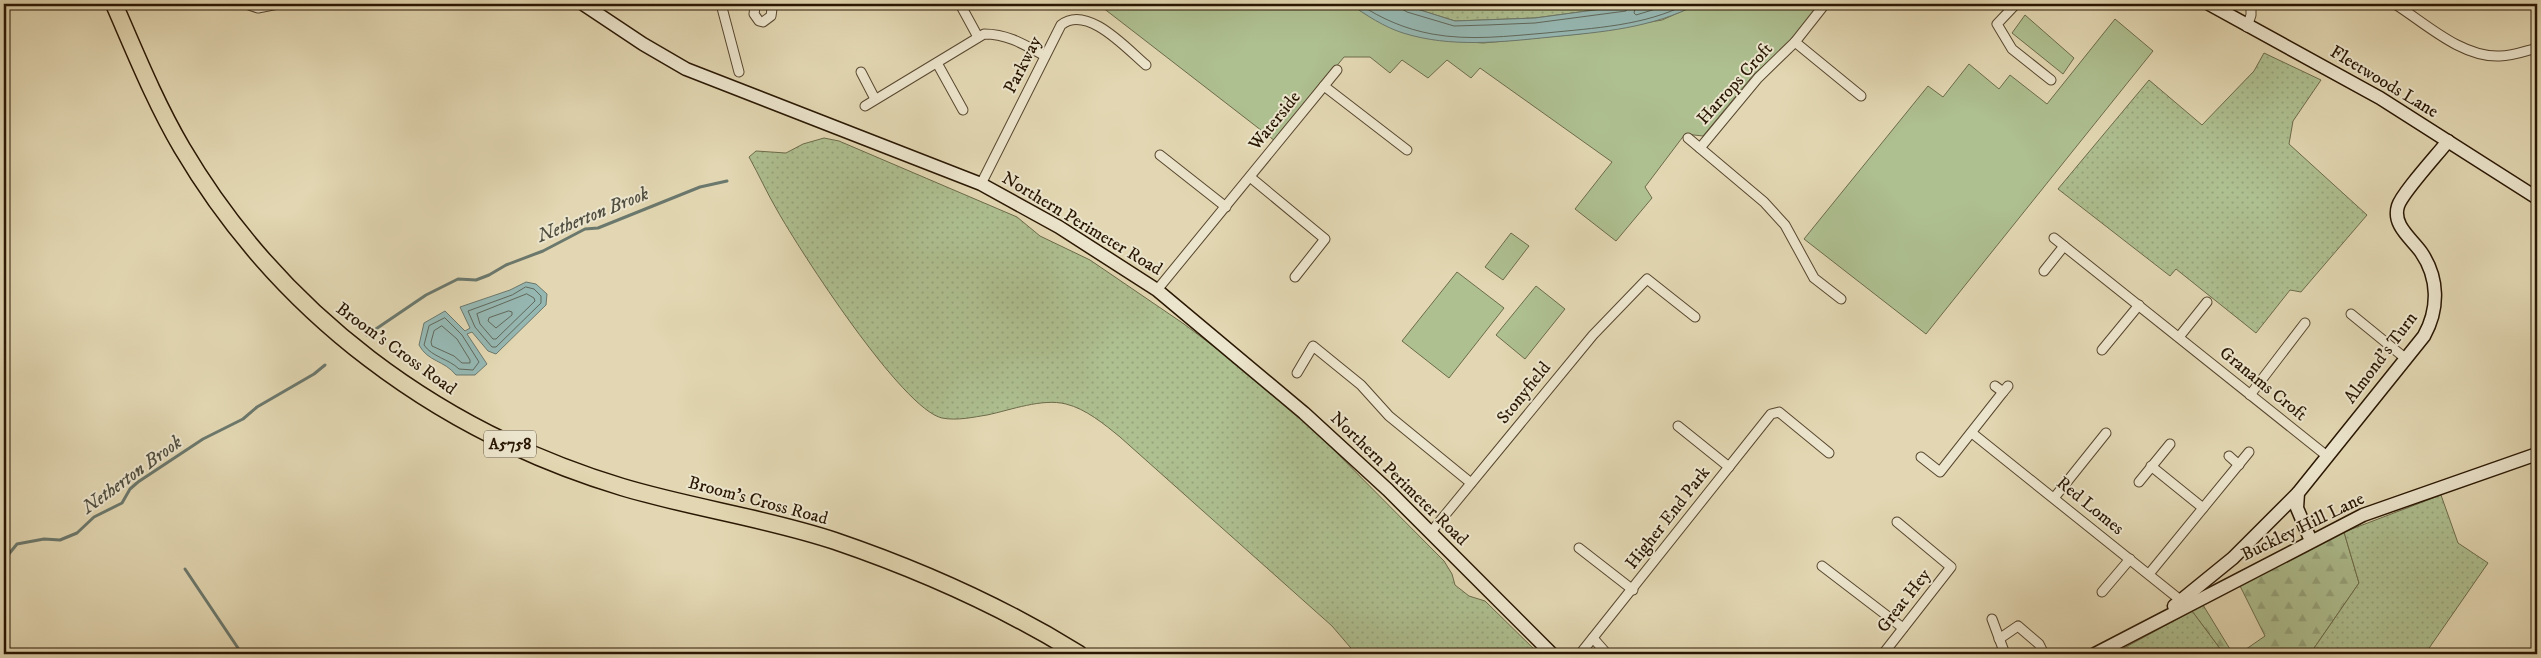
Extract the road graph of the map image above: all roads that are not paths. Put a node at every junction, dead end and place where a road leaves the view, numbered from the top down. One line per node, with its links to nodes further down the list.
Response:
1 (114, 4): 89 (highway, Broom's Cross Road / A5758)
2 (246, 4): 3 (street)
3 (278, 4)
4 (582, 4): 36 (main road, Northern Perimeter Road)
5 (721, 4): 22 (street)
6 (758, 4): 7 (street)
7 (769, 4)
8 (960, 4): 15 (street)
9 (1825, 4): 16 (street, Harrops Croft)
10 (2016, 4): 24 (street)
11 (2209, 4): 14 (main road, Fleetwoods Lane)
12 (2251, 4): 14 (street)
13 (2395, 4): 17 (street)
14 (2247, 27): 31 (main road, Fleetwoods Lane)
15 (978, 37): 18 (street); 19 (street)
16 (1795, 42): 26 (street, Harrops Croft); 32 (street, Harrops Croft)
17 (2537, 48)
18 (1045, 56): 20 (street, Parkway); 36 (street, Parkway)
19 (937, 63): 27 (street); 29 (street)
20 (1146, 65)
21 (1337, 70): 25 (street, Waterside)
22 (739, 72)
23 (861, 72): 27 (street)
24 (2051, 80)
25 (1324, 86): 33 (street, Waterside); 35 (street, Waterside)
26 (1861, 96)
27 (875, 99): 28 (street)
28 (865, 106)
29 (963, 110)
30 (1688, 138): 32 (street, Harrops Croft)
31 (2448, 141): 37 (main road, Fleetwoods Lane); 52 (main road, Almond's Turn)
32 (1700, 148): 44 (street, Harrops Croft)
33 (1407, 150)
34 (1160, 155): 38 (street)
35 (1250, 177): 38 (street, Waterside); 42 (street, Waterside)
36 (981, 184): 43 (main road, Northern Perimeter Road)
37 (2537, 198)
38 (1226, 207): 43 (street, Waterside)
39 (2054, 238): 40 (street, Granams Croft)
40 (2064, 246): 41 (street); 46 (street, Granams Croft)
41 (2044, 271)
42 (1295, 278)
43 (1157, 290): 75 (main road, Northern Perimeter Road)
44 (1841, 299)
45 (2207, 302): 50 (street)
46 (2139, 305): 50 (street, Granams Croft); 51 (street)
47 (2351, 314): 52 (street)
48 (1695, 317): 70 (street, Stonyfield)
49 (2306, 323): 55 (street)
50 (2179, 337): 55 (street, Granams Croft)
51 (2102, 350)
52 (2406, 358): 64 (main road, Almond's Turn)
53 (1297, 373): 70 (street)
54 (1995, 386): 57 (street)
55 (2250, 395): 64 (street, Granams Croft)
56 (1678, 426): 68 (street, Higher End Park)
57 (1972, 433): 65 (street); 72 (street, Red Lomes)
58 (2106, 433): 72 (street)
59 (2170, 444): 67 (street)
60 (2249, 452): 66 (street)
61 (1829, 453): 68 (street, Higher End Park)
62 (2537, 454): 76 (main road, Buckley Hill Lane)
63 (2229, 456): 66 (street)
64 (2327, 456): 71 (main road, Almond's Turn)
65 (1921, 457)
66 (2239, 465): 73 (street)
67 (2151, 466): 69 (street); 73 (street)
68 (1728, 467): 81 (street, Higher End Park)
69 (2139, 482)
70 (1471, 483): 75 (street, Stonyfield)
71 (2298, 493): 76 (main road); 83 (main road, Almond's Turn)
72 (2054, 498): 78 (street, Red Lomes)
73 (2203, 508): 80 (street)
74 (1897, 522): 85 (street, Great Hey)
75 (1431, 532): 90 (main road, Northern Perimeter Road)
76 (2311, 541): 83 (main road, Buckley Hill Lane)
77 (1579, 548): 81 (street, Higher End Park)
78 (2130, 559): 80 (street, Red Lomes); 82 (street)
79 (1822, 566): 85 (street)
80 (2149, 574): 83 (street, Red Lomes)
81 (1633, 590): 86 (street, Higher End Park)
82 (2102, 592)
83 (2184, 602): 96 (main road)
84 (1992, 619): 87 (street)
85 (1903, 628): 88 (street, Great Hey)
86 (1593, 638): 91 (street, Higher End Park); 92 (street)
87 (1999, 639): 94 (street); 95 (street)
88 (1886, 651): 93 (street)
89 (1079, 654)
90 (1552, 654)
91 (1580, 654)
92 (1607, 654)
93 (1896, 654)
94 (2005, 654)
95 (2044, 654)
96 (2094, 654)

